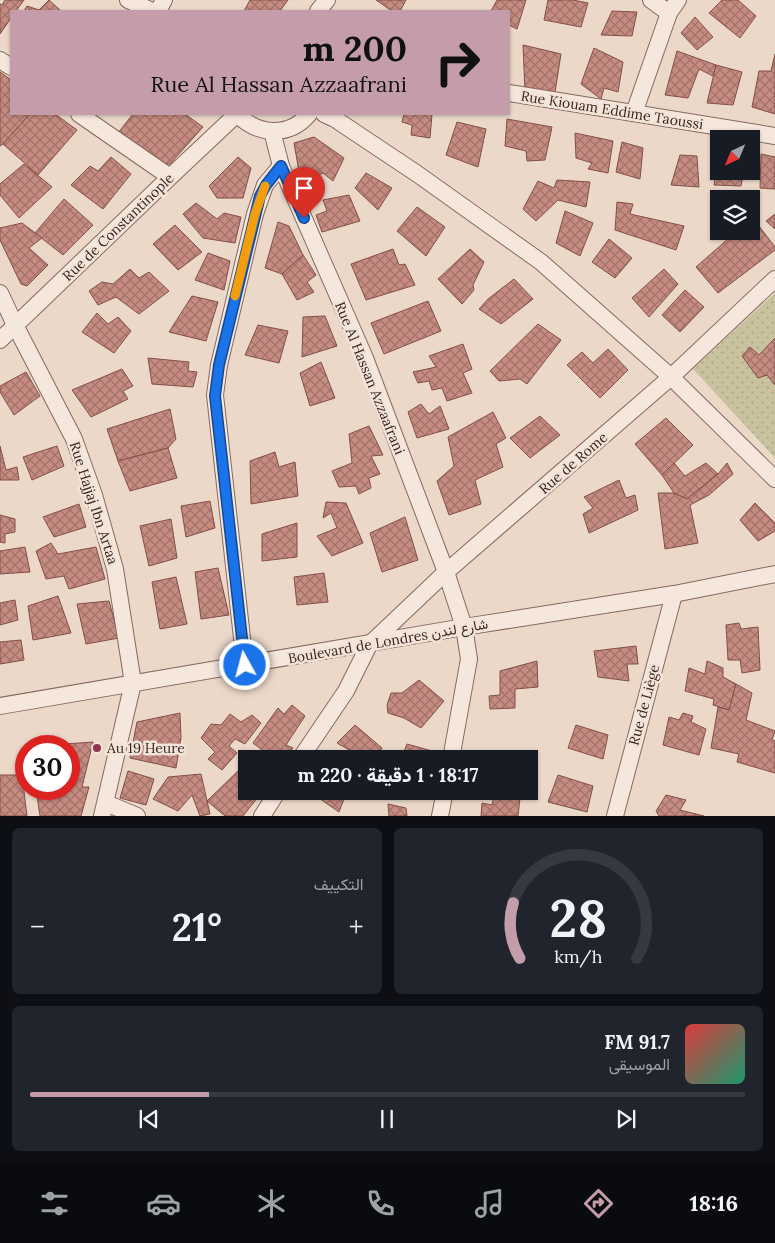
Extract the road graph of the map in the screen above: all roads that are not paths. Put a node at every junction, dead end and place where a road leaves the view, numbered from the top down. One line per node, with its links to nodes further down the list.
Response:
1 (128, 0): 5 (street)
2 (327, 0): 6 (street)
3 (651, 0): 4 (street)
4 (673, 7): 8 (street)
5 (150, 10)
6 (319, 10)
7 (510, 93): 8 (street, Rue Kiouam Eddime Taoussi)
8 (634, 113): 15 (street, Rue Kiouam Eddime Taoussi)
9 (80, 115): 17 (street)
10 (236, 115): 17 (street, Rue de Constantinople)
11 (238, 115): 14 (street)
12 (308, 115): 14 (street)
13 (326, 115): 22 (street)
14 (272, 131): 16 (street, Rue Al Hassan Azzaafrani)
15 (775, 136)
16 (281, 166): 24 (street, Rue Al Hassan Azzaafrani); 29 (street)
17 (170, 177): 20 (street, Rue de Constantinople)
18 (775, 279): 22 (street, Rue de Rome)
19 (0, 293): 20 (street, Rue Hajjaj Ibn Artaa)
20 (15, 326): 21 (street, Rue de Constantinople); 30 (street, Rue Hajjaj Ibn Artaa)
21 (0, 340)
22 (672, 378): 23 (street); 24 (street, Rue de Rome)
23 (775, 479)
24 (446, 572): 27 (street, Rue Al Hassan Azzaafrani); 28 (street, Rue de Rome)
25 (775, 574): 26 (street, Boulevard de Londres شارع لندن)
26 (674, 594): 27 (street, Boulevard de Londres شارع لندن); 40 (street, Rue de Liège)
27 (464, 627): 28 (street, Boulevard de Londres شارع لندن); 33 (street, Rue Al Hassan Azzaafrani)
28 (369, 645): 29 (street, Boulevard de Londres شارع لندن); 32 (street)
29 (245, 665): 30 (street, Boulevard de Londres شارع لندن)
30 (133, 684): 31 (street, Boulevard de Londres شارع لندن); 36 (street, Rue Hajjaj Ibn Artaa)
31 (0, 706)
32 (306, 750)
33 (453, 750)
34 (272, 800): 38 (street)
35 (443, 800): 39 (street)
36 (104, 809): 37 (street)
37 (137, 816)
38 (262, 816)
39 (440, 816)
40 (615, 816)

